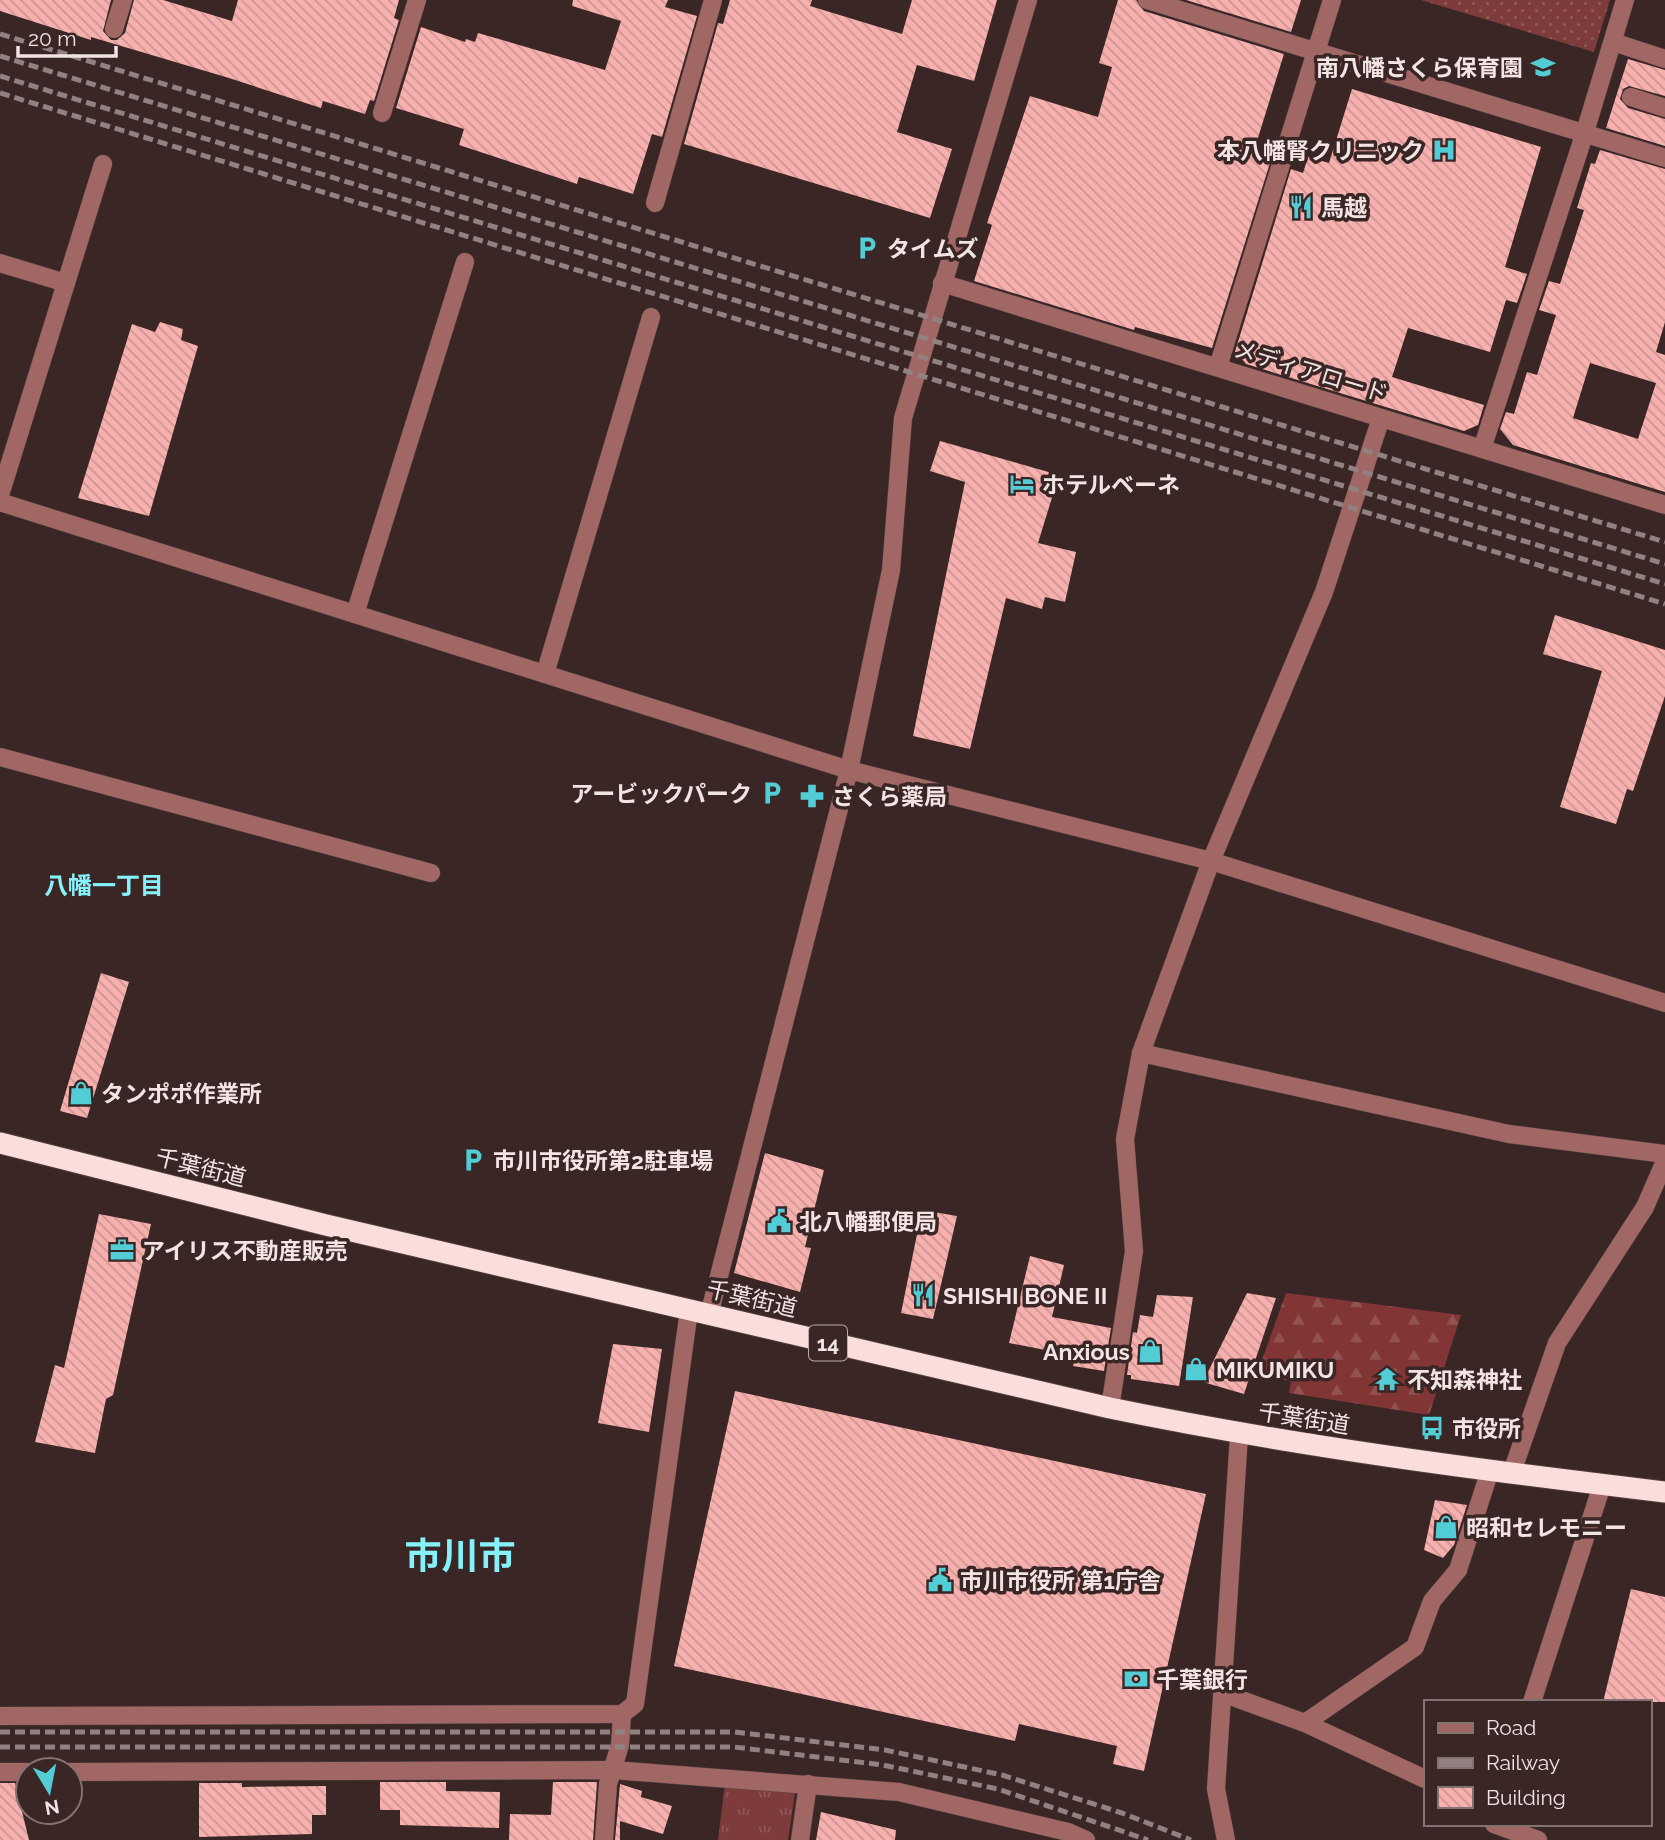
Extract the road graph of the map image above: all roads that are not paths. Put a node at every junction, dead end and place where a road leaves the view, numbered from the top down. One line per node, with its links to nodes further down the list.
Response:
1 (123, 0): 8 (street)
2 (417, 0): 14 (street)
3 (713, 0): 18 (street)
4 (1028, 0): 22 (street)
5 (1147, 0): 10 (street)
6 (1332, 0): 10 (street)
7 (1625, 0): 9 (street)
8 (114, 29)
9 (1613, 41): 11 (street); 15 (street)
10 (1316, 53): 15 (street); 24 (street)
11 (1665, 59)
12 (1631, 97): 13 (street)
13 (1665, 107)
14 (382, 113)
15 (1586, 132): 16 (street); 26 (street)
16 (1665, 158)
17 (103, 164): 21 (street)
18 (655, 203)
19 (465, 262): 30 (street)
20 (0, 263): 21 (street)
21 (66, 283): 27 (street)
22 (942, 283): 24 (street, メディアロード); 33 (street)
23 (651, 317): 31 (street)
24 (1218, 367): 25 (street, メディアロード)
25 (1381, 418): 26 (street, メディアロード); 34 (street)
26 (1482, 449): 29 (street, メディアロード)
27 (0, 495)
28 (0, 502): 30 (street)
29 (1665, 505)
30 (355, 614): 31 (street)
31 (545, 674): 33 (street)
32 (0, 757): 35 (street)
33 (849, 770): 34 (street); 41 (street)
34 (1212, 861): 36 (street); 37 (street)
35 (431, 873)
36 (1665, 1003)
37 (1141, 1053): 39 (street); 42 (street)
38 (0, 1143): 41 (highway, 千葉街道 / 14)
39 (1665, 1154)
40 (1665, 1161): 45 (street)
41 (699, 1313): 42 (highway, 千葉街道 / 14); 50 (street)
42 (1110, 1408): 43 (highway, 千葉街道 / 14)
43 (1239, 1435): 44 (highway, 千葉街道 / 14); 48 (street)
44 (1490, 1470): 45 (highway, 千葉街道 / 14); 52 (street)
45 (1512, 1472): 46 (highway, 千葉街道 / 14)
46 (1602, 1485): 47 (highway, 千葉街道 / 14); 49 (street)
47 (1665, 1492)
48 (1222, 1692): 52 (street); 61 (street)
49 (1533, 1700)
50 (622, 1714): 51 (street); 53 (street)
51 (0, 1716)
52 (1306, 1723): 55 (street)
53 (613, 1770): 54 (street); 56 (street); 58 (street)
54 (84, 1772)
55 (1424, 1779)
56 (808, 1784): 59 (street); 60 (street)
57 (1499, 1826): 62 (street)
58 (604, 1840)
59 (800, 1840)
60 (1086, 1840)
61 (1226, 1840)
62 (1538, 1840)

